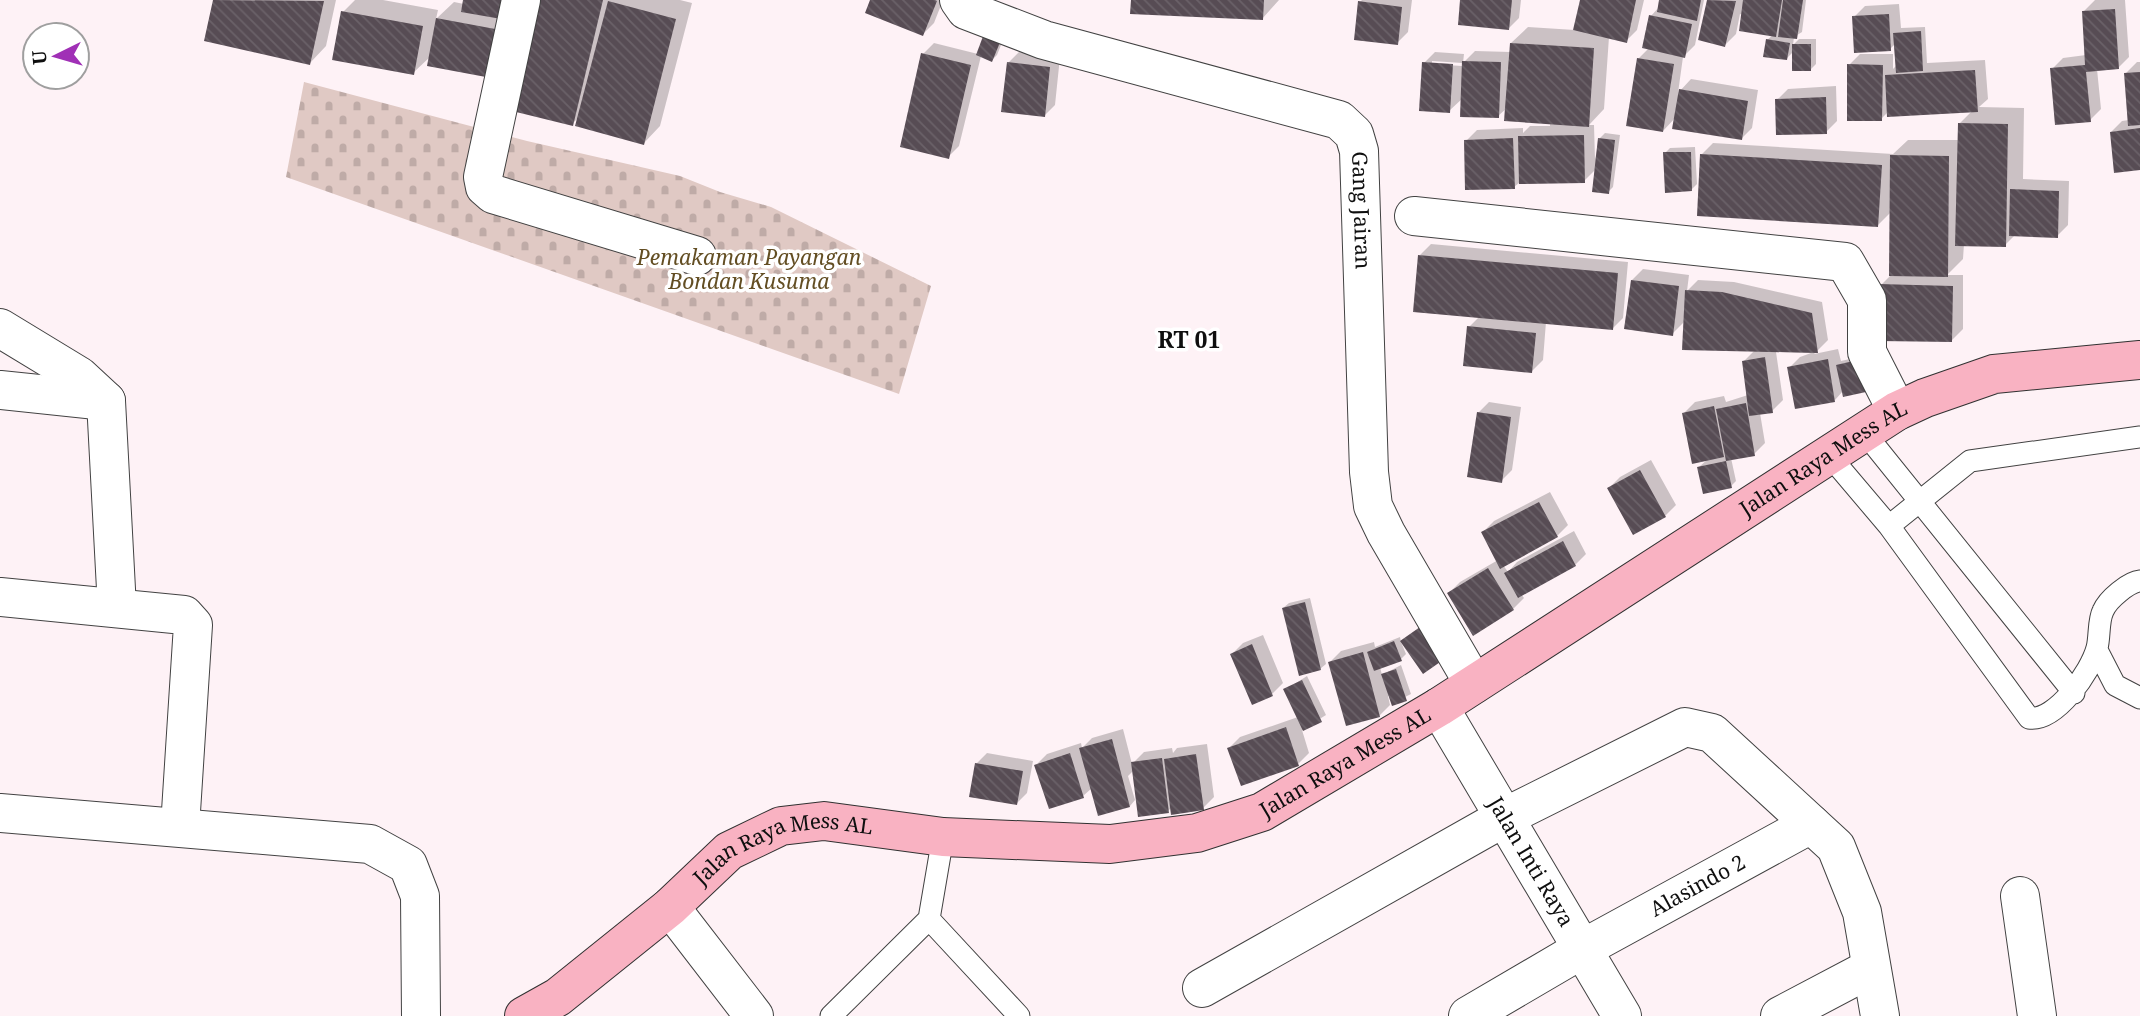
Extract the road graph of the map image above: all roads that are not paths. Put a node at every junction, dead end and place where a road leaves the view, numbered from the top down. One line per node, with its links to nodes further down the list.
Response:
1 (521, 0): 4 (street)
2 (959, 0): 19 (street, Gang Jairan)
3 (1414, 216): 9 (street)
4 (697, 256)
5 (1, 328): 8 (street)
6 (2140, 360): 9 (street, Jalan Raya Mess AL)
7 (0, 390): 8 (street)
8 (106, 401): 17 (street)
9 (1896, 411): 10 (street, Jalan Raya Mess AL)
10 (1863, 431): 12 (street, Jalan Raya Mess AL); 13 (lane)
11 (2140, 437): 13 (lane)
12 (1828, 454): 14 (lane); 19 (street, Jalan Raya Mess AL)
13 (1920, 498): 14 (lane); 20 (lane)
14 (1889, 526): 20 (lane)
15 (2140, 580): 18 (lane)
16 (0, 597): 17 (street)
17 (117, 608): 26 (street)
18 (2097, 650): 20 (lane); 21 (lane)
19 (1474, 684): 22 (street, Jalan Raya Mess AL)
20 (2074, 693)
21 (2140, 698)
22 (1439, 707): 24 (street, Jalan Inti Raya); 27 (street, Jalan Raya Mess AL)
23 (0, 813): 26 (street)
24 (1505, 817): 25 (street); 31 (street, Jalan Inti Raya); 33 (street)
25 (1811, 824): 31 (street, Alasindo 2); 32 (street)
26 (180, 827): 34 (street)
27 (943, 837): 29 (street, Jalan Raya Mess AL); 30 (lane)
28 (2020, 896): 43 (street)
29 (670, 906): 35 (street, Jalan Raya Mess AL); 36 (street)
30 (929, 919): 37 (lane); 38 (lane)
31 (1584, 948): 39 (street, Alasindo 2); 40 (street, Jalan Inti Raya)
32 (1871, 968): 41 (street); 42 (street)
33 (1202, 988)
34 (421, 1016)
35 (524, 1016)
36 (754, 1016)
37 (831, 1016)
38 (1019, 1016)
39 (1468, 1016)
40 (1622, 1016)
41 (1780, 1016)
42 (1880, 1016)
43 (2037, 1016)

